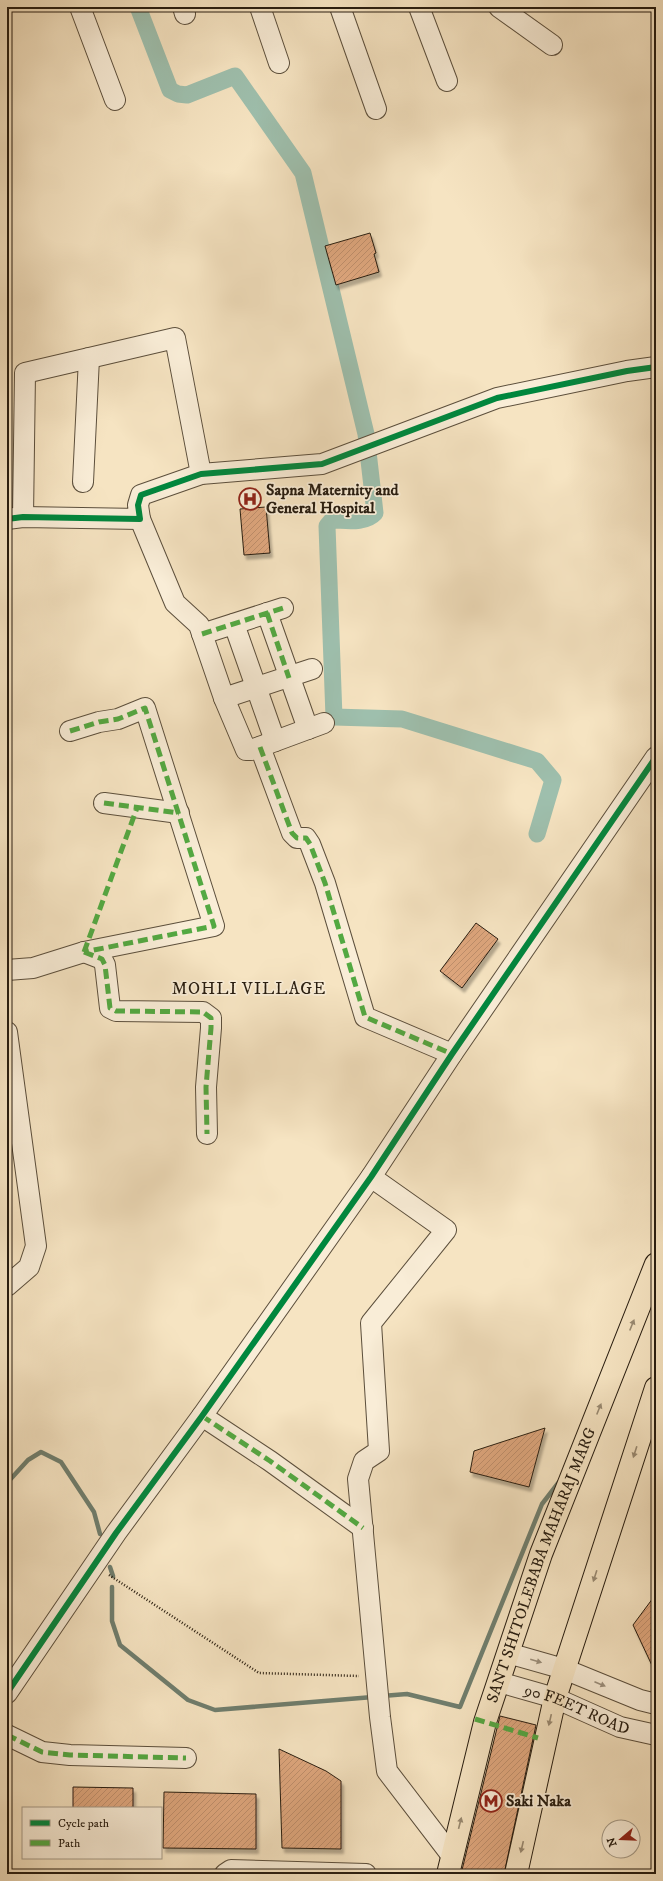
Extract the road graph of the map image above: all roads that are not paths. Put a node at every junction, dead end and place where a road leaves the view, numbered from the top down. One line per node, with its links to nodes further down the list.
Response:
1 (80, 7): 9 (street)
2 (260, 7): 7 (street)
3 (340, 7): 10 (street)
4 (419, 7): 8 (street)
5 (499, 7): 6 (street)
6 (552, 44)
7 (279, 63)
8 (446, 81)
9 (115, 100)
10 (376, 108)
11 (89, 358): 13 (street); 14 (street); 15 (street)
12 (656, 367): 13 (street)
13 (201, 474): 16 (street)
14 (83, 482)
15 (15, 518): 16 (street)
16 (140, 519): 18 (street)
17 (234, 624): 18 (street); 20 (street); 21 (street)
18 (202, 634): 22 (street)
19 (312, 669): 20 (street)
20 (289, 678): 21 (street); 24 (street)
21 (257, 687): 22 (street); 24 (street)
22 (224, 698): 24 (street)
23 (70, 731): 27 (street)
24 (268, 744): 31 (street)
25 (656, 757): 31 (street)
26 (104, 803): 27 (street)
27 (179, 813): 28 (street)
28 (84, 952): 29 (street); 32 (street)
29 (7, 970)
30 (7, 1032): 35 (street)
31 (452, 1054): 33 (street)
32 (207, 1134)
33 (371, 1177): 37 (street); 39 (street)
34 (656, 1264): 40 (main road, SANT SHITOLEBABA MAHARAJ MARG, one-way to 34)
35 (7, 1286)
36 (656, 1388): 38 (main road)
37 (202, 1416): 39 (street); 43 (street)
38 (649, 1433): 41 (main road, one-way to 41)
39 (363, 1528): 49 (street)
40 (508, 1653): 41 (street, 90 FEET ROAD, one-way to 41); 42 (main road, SANT SHITOLEBABA MAHARAJ MARG)
41 (564, 1669): 44 (main road); 45 (street, 90 FEET ROAD, one-way to 45)
42 (499, 1682): 44 (street, 90 FEET ROAD); 49 (main road, SANT SHITOLEBABA MAHARAJ MARG, one-way to 42)
43 (7, 1693)
44 (555, 1698): 47 (street, 90 FEET ROAD); 52 (main road, one-way to 52)
45 (656, 1704)
46 (7, 1735): 48 (street)
47 (656, 1735)
48 (186, 1758)
49 (450, 1865)
50 (225, 1874): 51 (street)
51 (366, 1874)
52 (516, 1874)

